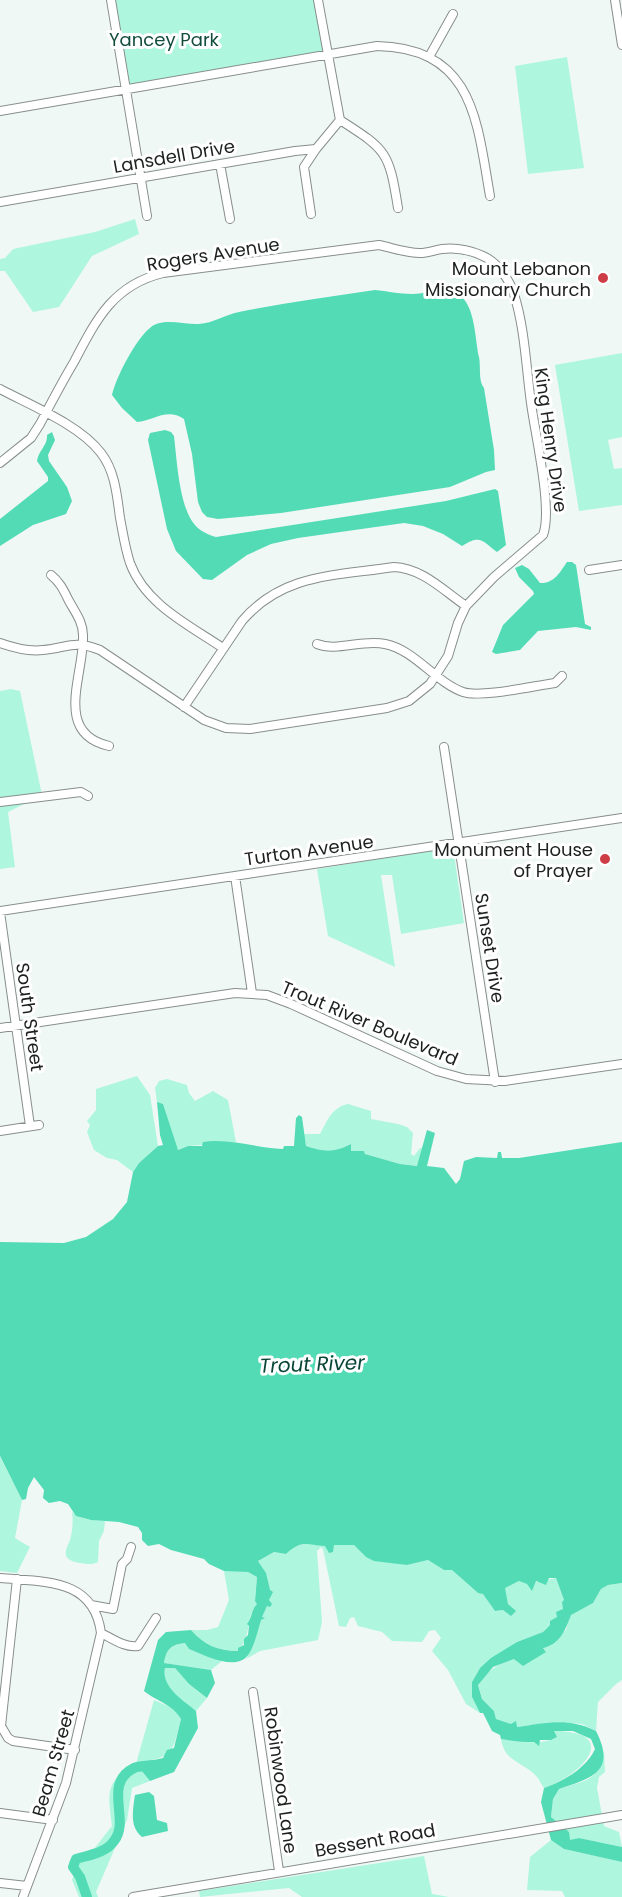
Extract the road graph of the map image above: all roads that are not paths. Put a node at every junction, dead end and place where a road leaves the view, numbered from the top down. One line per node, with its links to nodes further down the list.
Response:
1 (111, 0): 8 (street)
2 (318, 0): 6 (street)
3 (616, 0): 5 (street)
4 (453, 14): 7 (street)
5 (622, 45)
6 (328, 54): 7 (street); 8 (street); 10 (street)
7 (429, 57): 14 (street)
8 (125, 89): 9 (street); 13 (street)
9 (0, 111)
10 (340, 120): 11 (street); 16 (street)
11 (316, 150): 12 (street, Lansdell Drive); 17 (street)
12 (220, 164): 13 (street, Lansdell Drive); 19 (street)
13 (140, 177): 15 (street, Lansdell Drive); 18 (street)
14 (490, 196)
15 (0, 202)
16 (398, 208)
17 (311, 214)
18 (147, 216)
19 (230, 219)
20 (510, 284): 22 (street, Rogers Avenue); 27 (street, King Henry Drive)
21 (0, 389): 22 (street)
22 (46, 414): 23 (street, Rogers Avenue); 31 (street)
23 (0, 463)
24 (622, 565): 25 (street)
25 (589, 570)
26 (51, 575): 29 (street)
27 (466, 606): 31 (street); 32 (street)
28 (0, 643): 29 (street)
29 (83, 644): 34 (street); 35 (street)
30 (317, 644): 32 (street)
31 (224, 648): 34 (street)
32 (437, 674): 33 (street); 34 (street)
33 (562, 676)
34 (184, 707)
35 (109, 746)
36 (444, 747): 40 (street, Sunset Drive)
37 (88, 796): 38 (street)
38 (0, 802)
39 (622, 818): 40 (street, Turton Avenue)
40 (459, 843): 41 (street, Turton Avenue); 47 (street, Sunset Drive)
41 (235, 876): 42 (street, Turton Avenue); 43 (street)
42 (0, 911): 44 (street, South Street)
43 (252, 993): 44 (street, Trout River Boulevard); 47 (street, Trout River Boulevard)
44 (16, 1026): 45 (street, Trout River Boulevard); 48 (street, South Street)
45 (0, 1028)
46 (622, 1064): 47 (street, Trout River Boulevard)
47 (495, 1082)
48 (0, 1131)
49 (131, 1547): 52 (street)
50 (0, 1578): 51 (street)
51 (18, 1580): 52 (street); 56 (street)
52 (92, 1605): 54 (street)
53 (156, 1618): 54 (street)
54 (101, 1633): 56 (street, Beam Street)
55 (253, 1692): 60 (street, Robinwood Lane)
56 (75, 1750): 59 (street, Beam Street)
57 (0, 1813): 59 (street)
58 (622, 1815): 60 (street, Bessent Road)
59 (53, 1820): 62 (street, Beam Street)
60 (279, 1871): 64 (street, Bessent Road)
61 (0, 1883): 62 (street)
62 (27, 1886): 63 (street, Beam Street)
63 (23, 1897)
64 (133, 1897)

